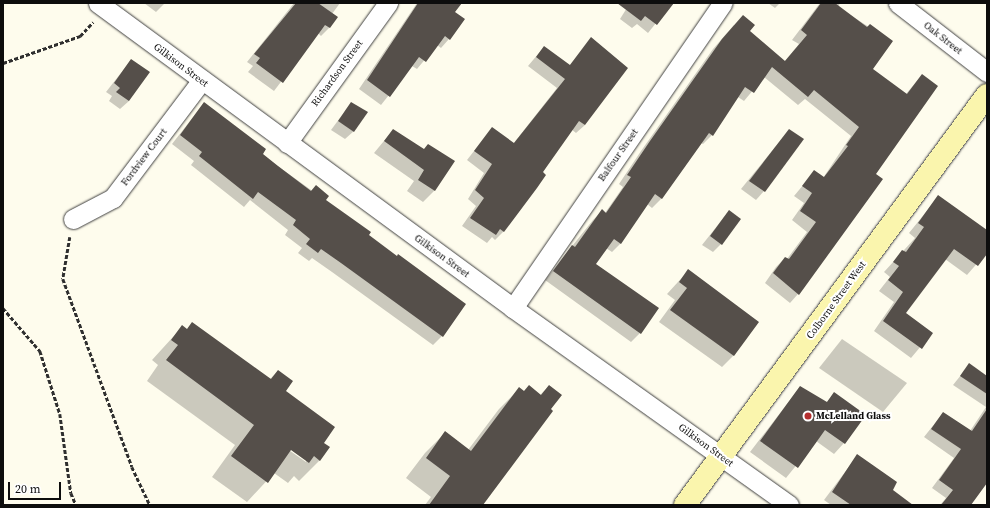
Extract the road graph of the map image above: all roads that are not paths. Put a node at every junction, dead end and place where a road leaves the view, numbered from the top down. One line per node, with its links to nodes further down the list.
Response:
1 (98, 3): 6 (street, Gilkison Street)
2 (388, 3): 8 (street, Richardson Street)
3 (723, 3): 10 (street, Balfour Street)
4 (898, 3): 5 (street, Oak Street)
5 (987, 72)
6 (202, 80): 8 (street, Gilkison Street); 9 (street, Fordview Court)
7 (987, 95): 11 (main road, Colborne Street West)
8 (287, 143): 10 (street, Gilkison Street)
9 (73, 219)
10 (513, 308): 11 (street, Gilkison Street)
11 (721, 456): 12 (main road, Colborne Street West); 13 (street, Gilkison Street)
12 (685, 505)
13 (789, 505)

